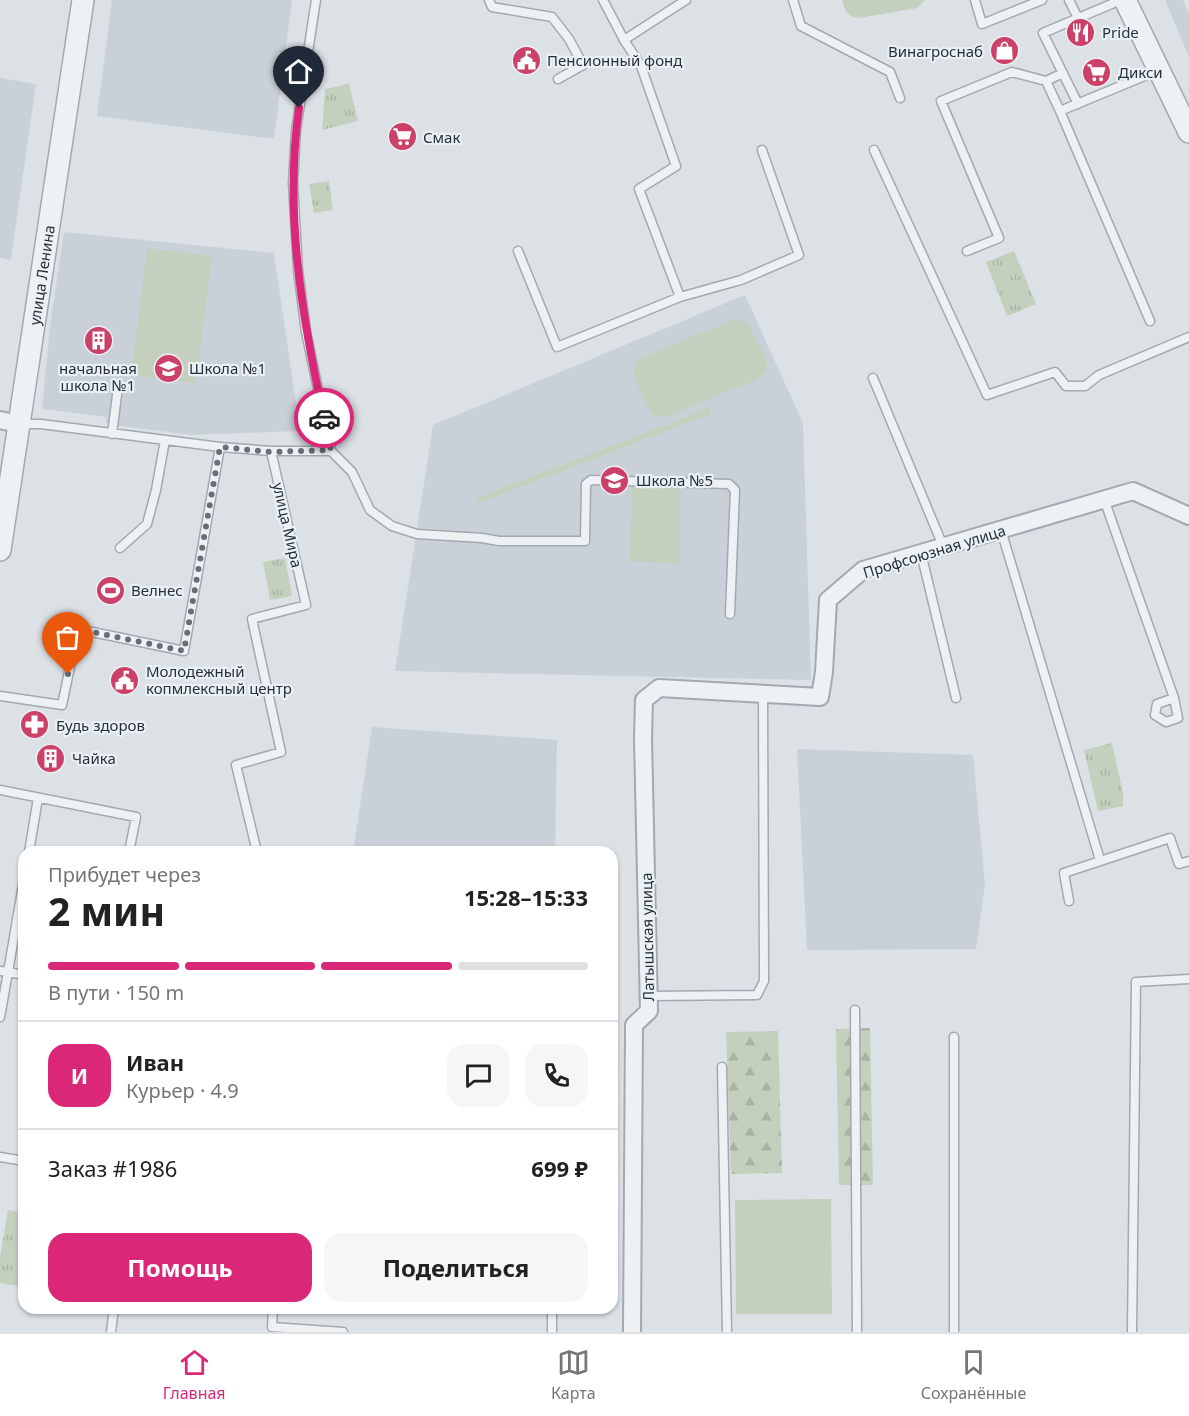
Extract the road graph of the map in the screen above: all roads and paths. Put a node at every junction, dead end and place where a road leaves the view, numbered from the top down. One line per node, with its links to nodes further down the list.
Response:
1 (82, 0): 32 (street, улица Ленина)
2 (316, 0): 36 (lane)
3 (489, 0): 16 (lane)
4 (603, 0): 13 (lane)
5 (686, 0): 13 (lane)
6 (793, 0): 18 (lane)
7 (975, 0): 8 (lane)
8 (1042, 0)
9 (1069, 0): 12 (lane)
10 (1121, 0): 12 (lane)
11 (1125, 0): 14 (street)
12 (1078, 18): 15 (lane)
13 (624, 40): 27 (lane)
14 (1159, 70): 19 (lane); 20 (street)
15 (1063, 73): 17 (lane); 19 (lane)
16 (558, 79)
17 (1046, 81): 21 (lane); 26 (lane)
18 (900, 98)
19 (1078, 104): 21 (lane)
20 (1184, 106): 22 (street)
21 (1060, 111): 28 (lane)
22 (1189, 132)
23 (762, 150): 27 (lane)
24 (874, 150): 29 (lane)
25 (518, 251): 27 (lane)
26 (967, 251)
27 (681, 297)
28 (1150, 321)
29 (1189, 337)
30 (873, 378): 41 (lane)
31 (118, 387): 33 (lane)
32 (9, 422): 33 (lane); 43 (street, улица Ленина)
33 (112, 434): 34 (lane)
34 (165, 440): 35 (lane); 42 (lane)
35 (220, 447): 37 (lane); 48 (lane)
36 (331, 450): 37 (lane); 45 (lane)
37 (271, 452): 55 (lane, улица Мира)
38 (1104, 499): 39 (street, Профсоюзная улица); 40 (street, Профсоюзная улица); 50 (lane)
39 (1189, 516)
40 (1001, 530): 41 (street, Профсоюзная улица); 56 (lane)
41 (944, 546): 44 (street, Профсоюзная улица)
42 (120, 548)
43 (0, 550)
44 (921, 553): 47 (street, Профсоюзная улица); 49 (lane)
45 (730, 614)
46 (659, 688): 47 (street, Профсоюзная улица); 62 (street, Латышская улица)
47 (763, 695): 62 (lane)
48 (0, 696)
49 (956, 698)
50 (1174, 698)
51 (0, 790): 52 (lane)
52 (38, 798): 53 (lane); 54 (lane)
53 (30, 846)
54 (130, 846)
55 (256, 846)
56 (1100, 860): 57 (lane); 58 (lane)
57 (1189, 861)
58 (1069, 901)
59 (18, 907): 60 (lane)
60 (4, 972): 64 (lane)
61 (1189, 979): 79 (lane)
62 (648, 996): 75 (street, Латышская улица)
63 (855, 1010): 77 (lane)
64 (0, 1017)
65 (954, 1037): 78 (lane)
66 (722, 1068): 76 (lane)
67 (0, 1157): 68 (lane)
68 (18, 1160)
69 (113, 1314): 72 (lane)
70 (273, 1314): 73 (lane)
71 (552, 1314): 74 (lane)
72 (111, 1332)
73 (343, 1332)
74 (552, 1332)
75 (632, 1332)
76 (727, 1332)
77 (857, 1332)
78 (954, 1332)
79 (1132, 1332)

